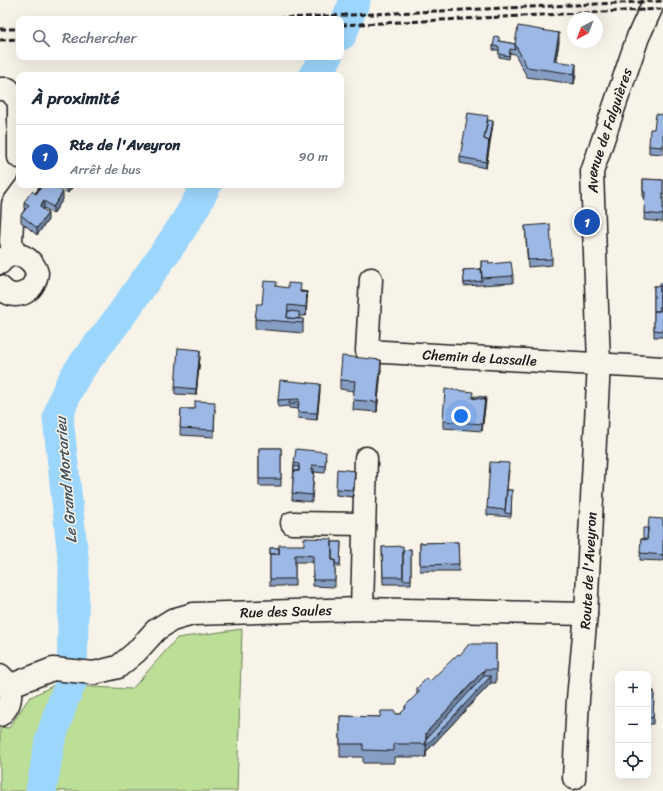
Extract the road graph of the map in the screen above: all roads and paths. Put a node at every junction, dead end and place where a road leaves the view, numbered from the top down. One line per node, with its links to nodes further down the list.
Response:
1 (655, 0): 8 (street, Avenue de Falguières)
2 (0, 89): 3 (street)
3 (16, 98)
4 (25, 188): 5 (street)
5 (7, 259): 7 (street)
6 (370, 279): 8 (street, Chemin de Lassalle)
7 (2, 295)
8 (599, 363): 9 (street, Chemin de Lassalle); 14 (street, Route de l'Aveyron)
9 (663, 368)
10 (366, 458): 12 (street)
11 (292, 523): 12 (street)
12 (364, 524): 13 (street)
13 (362, 609): 14 (street, Rue des Saules); 15 (street, Rue des Saules)
14 (586, 614): 17 (street, Route de l'Aveyron)
15 (5, 680): 16 (street)
16 (0, 715)
17 (575, 787)

